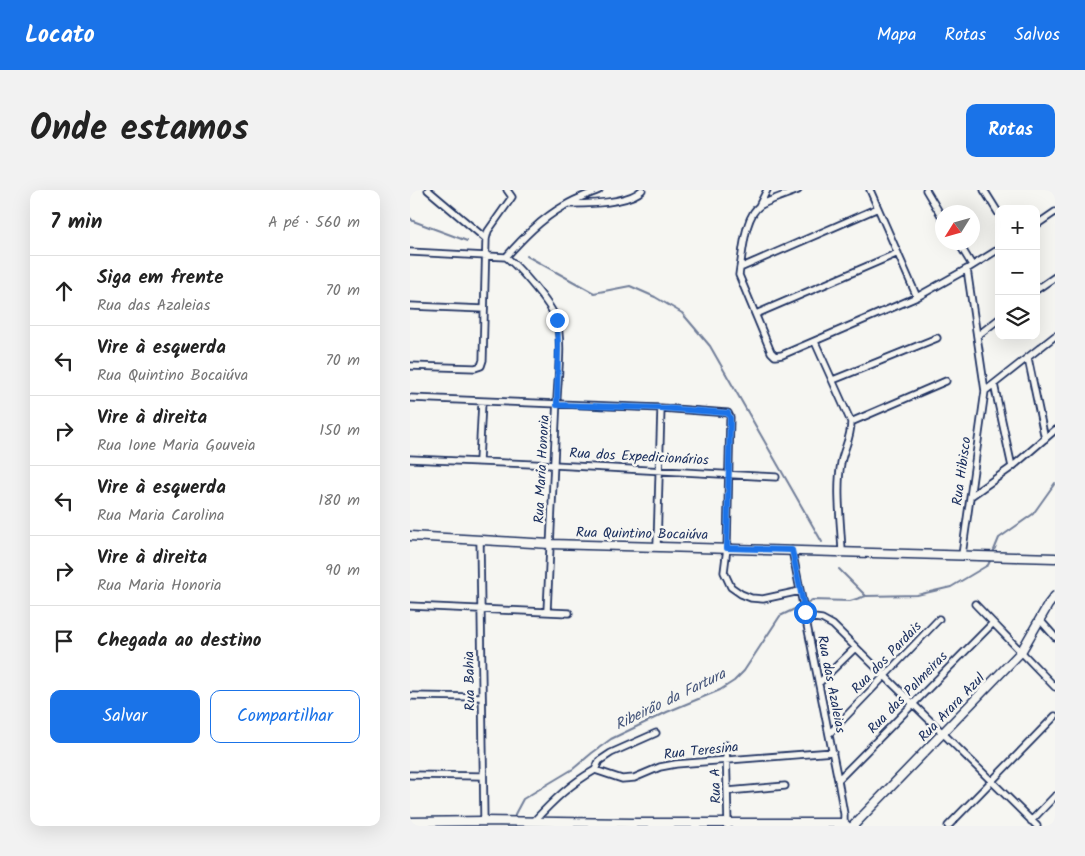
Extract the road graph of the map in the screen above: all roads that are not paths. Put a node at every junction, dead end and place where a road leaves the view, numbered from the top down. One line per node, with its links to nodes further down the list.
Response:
1 (428, 190): 17 (street)
2 (507, 190): 17 (street)
3 (599, 190): 10 (street)
4 (642, 190): 10 (street)
5 (767, 190): 12 (street)
6 (798, 190): 12 (street)
7 (870, 190): 13 (street)
8 (926, 190): 11 (street)
9 (984, 190): 14 (street)
10 (565, 205): 23 (street)
11 (935, 205)
12 (759, 206): 25 (street)
13 (878, 208): 21 (street); 25 (street)
14 (995, 208)
15 (1055, 212): 16 (street)
16 (1040, 221)
17 (486, 239): 22 (street)
18 (962, 250): 24 (street)
19 (997, 250): 24 (street)
20 (410, 252): 22 (street)
21 (898, 253): 28 (street); 31 (street)
22 (486, 256): 23 (street); 30 (street)
23 (506, 257): 45 (street, Rua Maria Honoria)
24 (970, 267): 28 (street); 33 (street, Rua Hibisco)
25 (740, 268): 31 (street)
26 (1055, 277): 27 (street)
27 (1040, 287)
28 (917, 297): 36 (street)
29 (410, 306): 30 (street)
30 (484, 309): 38 (street)
31 (756, 314): 36 (street)
32 (995, 322): 33 (street)
33 (977, 336): 42 (street, Rua Hibisco)
34 (1055, 336): 37 (street)
35 (937, 338): 39 (street)
36 (815, 342): 39 (street)
37 (1028, 358): 41 (street); 49 (street)
38 (410, 366)
39 (833, 380): 47 (street)
40 (946, 381): 47 (street)
41 (994, 384): 42 (street); 53 (street)
42 (985, 391): 57 (street, Rua Hibisco)
43 (410, 398): 44 (street)
44 (482, 402): 45 (street); 51 (street)
45 (557, 405): 46 (street); 52 (street, Rua Maria Honoria)
46 (661, 408): 54 (street); 55 (street)
47 (851, 422): 64 (street)
48 (1055, 430): 49 (street)
49 (1045, 439): 53 (street)
50 (410, 460): 51 (street, Rua dos Expedicionários)
51 (479, 461): 52 (street, Rua dos Expedicionários)
52 (554, 464): 54 (street, Rua dos Expedicionários); 60 (street, Rua Maria Honoria)
53 (1012, 466): 57 (street)
54 (659, 471): 55 (street, Rua dos Expedicionários); 61 (street)
55 (729, 473): 56 (street, Rua dos Expedicionários); 62 (street)
56 (776, 476)
57 (971, 496): 65 (street, Rua Hibisco)
58 (410, 536): 59 (street, Rua Quintino Bocaiúva)
59 (480, 540): 60 (street, Rua Quintino Bocaiúva); 71 (street, Rua Bahia)
60 (550, 544): 61 (street, Rua Quintino Bocaiúva); 72 (street, Rua Maria Honoria)
61 (656, 546): 62 (street, Rua Quintino Bocaiúva)
62 (727, 548): 63 (street, Rua Quintino Bocaiúva); 67 (street)
63 (792, 550): 64 (street, Rua Quintino Bocaiúva); 67 (street, Rua das Azaleias)
64 (842, 552): 65 (street, Rua Quintino Bocaiúva)
65 (962, 555): 66 (street, Rua Quintino Bocaiúva)
66 (1055, 558)
67 (800, 592): 74 (street, Rua das Azaleias)
68 (1055, 596): 76 (street, Rua Arara Azul)
69 (975, 604): 77 (street)
70 (410, 606): 71 (street)
71 (480, 610): 72 (street); 85 (street, Rua Bahia)
72 (547, 611): 73 (street)
73 (569, 613)
74 (805, 614): 79 (street); 82 (street, Rua das Azaleias)
75 (939, 619): 81 (street, Rua dos Pardais)
76 (1040, 620): 78 (street); 80 (street, Rua Arara Azul)
77 (993, 622): 80 (street); 86 (street, Rua das Palmeiras)
78 (1055, 637)
79 (855, 648): 81 (street); 82 (street)
80 (1022, 652): 83 (street); 90 (street, Rua Arara Azul)
81 (885, 676): 86 (street); 89 (street, Rua dos Pardais)
82 (819, 683): 89 (street, Rua das Azaleias)
83 (1055, 687)
84 (410, 696): 85 (street)
85 (481, 697): 96 (street, Rua Bahia)
86 (913, 704): 90 (street); 97 (street, Rua das Palmeiras)
87 (1055, 716): 98 (street)
88 (656, 733): 94 (street)
89 (829, 734): 92 (street, Rua das Azaleias)
90 (943, 735): 98 (street); 109 (street, Rua Arara Azul)
91 (726, 745): 93 (street, Rua A)
92 (833, 752): 93 (street, Rua Teresina); 97 (street, Rua das Azaleias)
93 (726, 759): 94 (street, Rua Teresina); 100 (street, Rua A)
94 (596, 770): 104 (street)
95 (410, 774): 96 (street)
96 (482, 776): 102 (street, Rua Bahia)
97 (838, 780): 108 (street, Rua das Azaleias)
98 (991, 782): 103 (street); 110 (street)
99 (785, 786): 100 (street)
100 (728, 791): 107 (street, Rua A)
101 (1055, 796): 103 (street)
102 (484, 820): 104 (street); 105 (street)
103 (1031, 820): 111 (street)
104 (534, 821): 106 (street)
105 (410, 822)
106 (632, 824): 107 (street)
107 (728, 824): 108 (street)
108 (845, 825)
109 (852, 826)
110 (948, 826)
111 (1037, 826)

